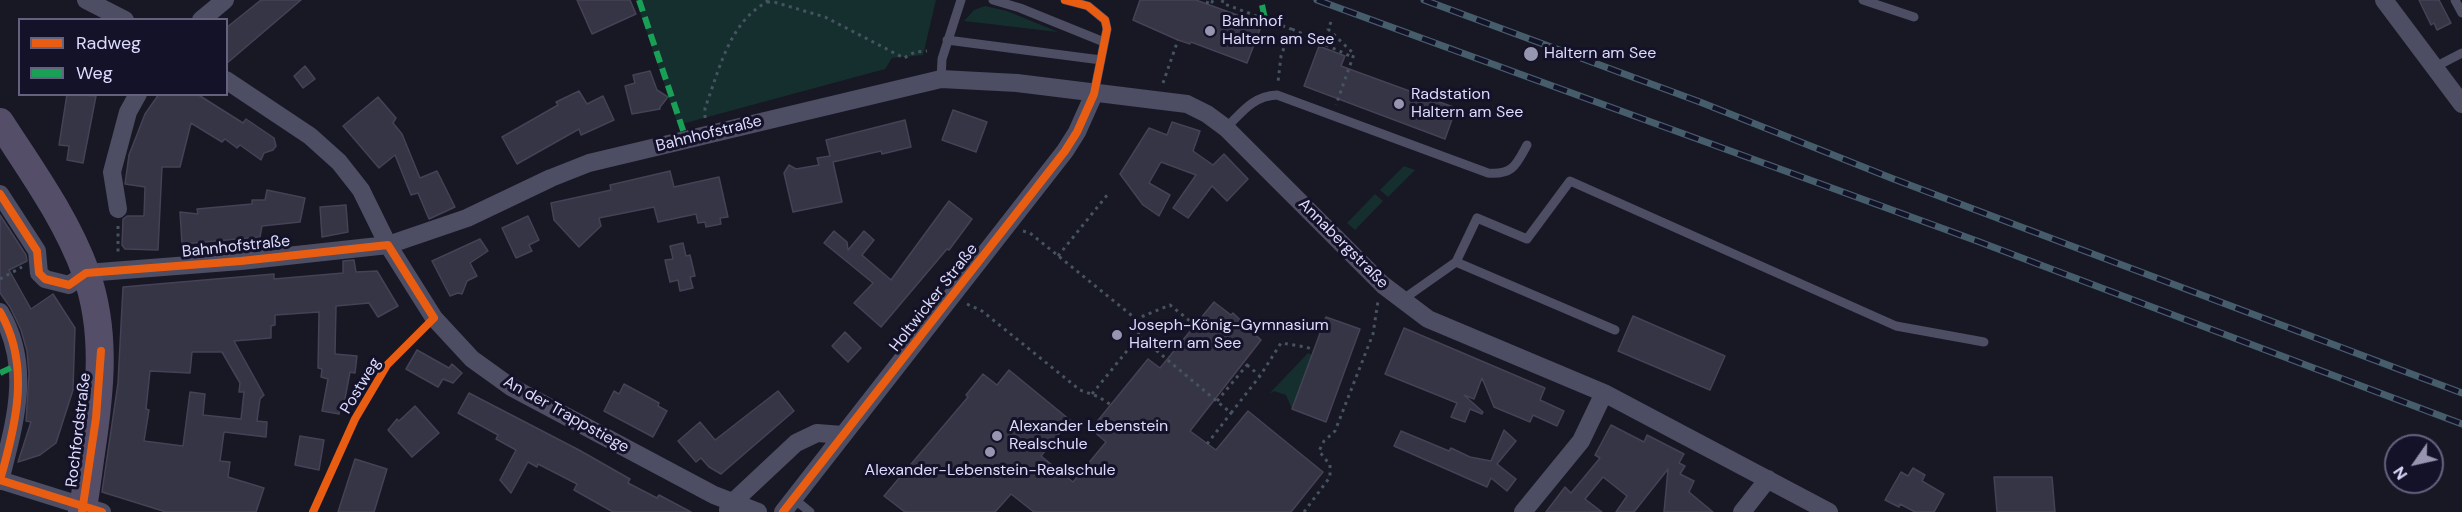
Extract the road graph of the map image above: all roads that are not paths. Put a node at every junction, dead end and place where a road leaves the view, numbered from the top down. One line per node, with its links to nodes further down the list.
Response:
1 (225, 0): 12 (street)
2 (961, 0): 13 (lane)
3 (993, 0): 14 (lane)
4 (1065, 0): 14 (lane)
5 (1863, 0): 10 (lane)
6 (2384, 0): 17 (street)
7 (2455, 0): 9 (lane)
8 (95, 2): 11 (street)
9 (2462, 13)
10 (1914, 17)
11 (122, 18)
12 (203, 18)
13 (948, 40): 16 (lane); 18 (lane)
14 (1104, 42): 16 (lane)
15 (2462, 53): 17 (lane)
16 (1101, 60): 20 (lane)
17 (2436, 67): 22 (street)
18 (940, 79): 20 (street, Bahnhofstraße); 28 (street, Bahnhofstraße)
19 (228, 81): 28 (street, An der Trappstiege)
20 (1094, 94): 24 (street, Annabergstraße); 38 (street, Holtwicker Straße)
21 (137, 96): 27 (street)
22 (2462, 104)
23 (0, 122): 30 (main road, Rochfordstraße)
24 (1226, 128): 25 (lane); 31 (street, Annabergstraße)
25 (1527, 145)
26 (0, 194): 30 (street, Bahnhofstraße)
27 (117, 209)
28 (388, 245): 30 (street, Bahnhofstraße); 42 (street, An der Trappstiege)
29 (1456, 262): 31 (lane); 33 (lane); 34 (lane)
30 (86, 273): 43 (main road, Rochfordstraße)
31 (1402, 300): 37 (street, Annabergstraße)
32 (0, 312): 35 (street)
33 (1615, 330)
34 (1984, 342)
35 (17, 365): 36 (street); 40 (street)
36 (0, 373)
37 (1604, 393): 39 (street, Annabergstraße); 46 (street)
38 (843, 435): 41 (street, Holtwicker Straße); 42 (street)
39 (1768, 479): 47 (street); 48 (street, Annabergstraße)
40 (0, 481): 43 (street)
41 (788, 505): 45 (lane)
42 (729, 507): 44 (street, An der Trappstiege)
43 (89, 510)
44 (758, 512)
45 (810, 512)
46 (1523, 512)
47 (1742, 512)
48 (1829, 512)

